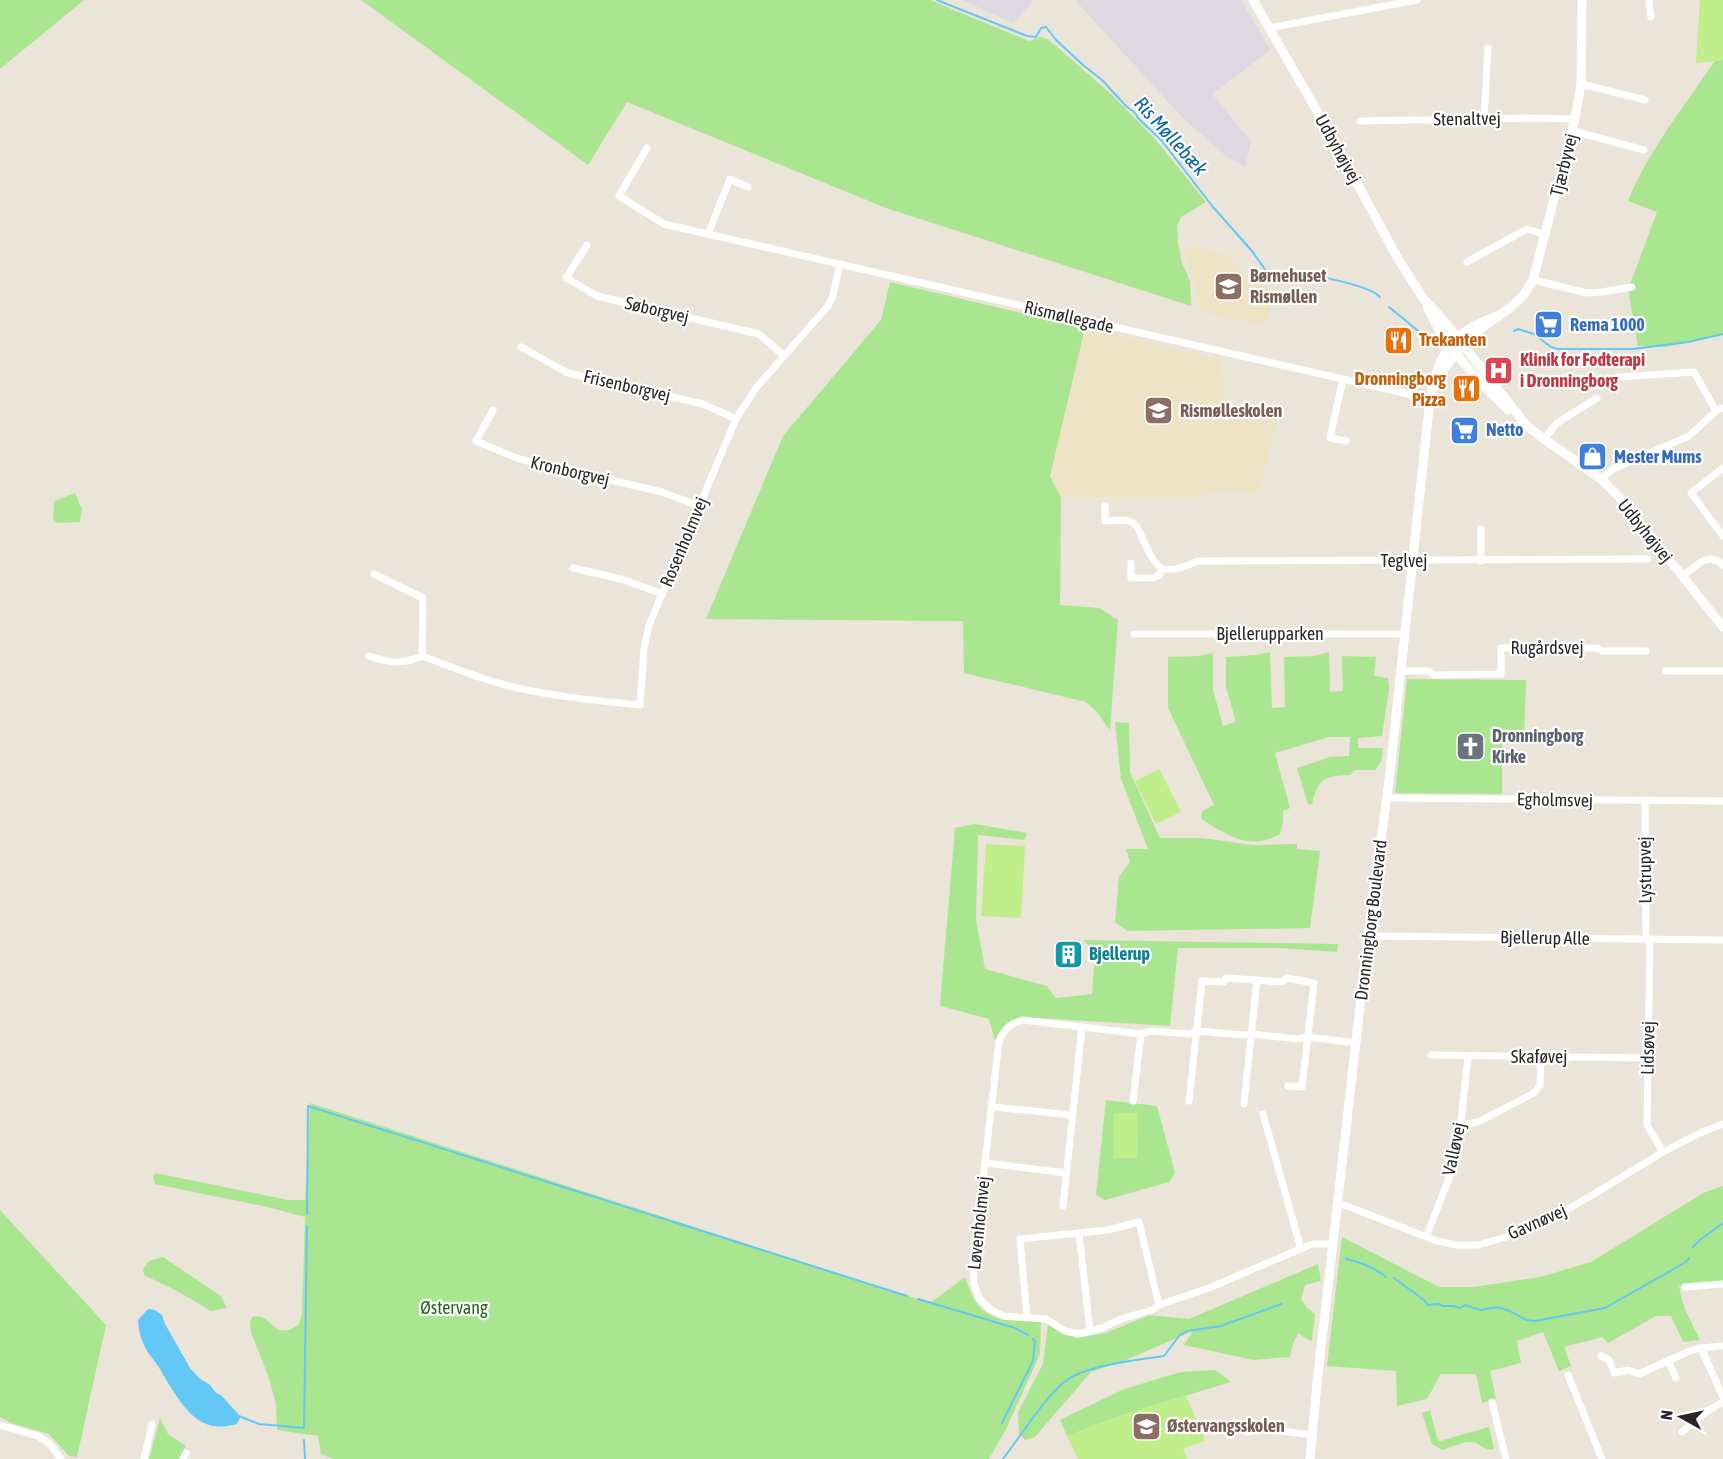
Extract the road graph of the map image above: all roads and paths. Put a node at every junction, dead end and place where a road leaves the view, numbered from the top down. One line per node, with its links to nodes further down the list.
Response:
1 (1253, 0): 7 (street, Udbyhøjvej)
2 (1417, 0): 5 (street)
3 (1582, 0): 9 (street, Tjærbyvej)
4 (1650, 0): 6 (street)
5 (1380, 3): 7 (street)
6 (1651, 17)
7 (1269, 28): 25 (street, Udbyhøjvej)
8 (1488, 48): 11 (street)
9 (1581, 84): 10 (street); 12 (street, Tjærbyvej)
10 (1645, 100)
11 (1484, 118): 12 (street, Stenaltvej); 13 (street, Stenaltvej)
12 (1575, 119): 14 (street, Tjærbyvej)
13 (1360, 121)
14 (1573, 131): 16 (street); 19 (street, Tjærbyvej)
15 (647, 148): 18 (street, Rismøllegade)
16 (1644, 150)
17 (748, 187): 18 (street)
18 (708, 234): 22 (street, Rismøllegade)
19 (1546, 235): 21 (street); 23 (street, Tjærbyvej)
20 (586, 245): 27 (street, Søborgvej)
21 (1467, 262)
22 (840, 264): 27 (street, Rosenholmvej); 29 (street, Rismøllegade)
23 (1533, 280): 24 (street); 25 (street, Tjærbyvej)
24 (1632, 287)
25 (1457, 345): 31 (street, Dronningborg Boulevard); 35 (street, Udbyhøjvej)
26 (521, 347): 34 (street, Frisenborgvej)
27 (783, 355): 34 (street, Rosenholmvej)
28 (1618, 376): 33 (street)
29 (1343, 379): 31 (street, Rismøllegade); 36 (street)
30 (1597, 398): 35 (street)
31 (1430, 399): 44 (street, Dronningborg Boulevard)
32 (493, 410): 39 (street, Kronborgvej)
33 (1720, 410): 38 (street)
34 (736, 418): 39 (street, Rosenholmvej)
35 (1544, 439): 38 (street, Udbyhøjvej)
36 (1346, 441)
37 (1723, 468): 42 (street)
38 (1601, 479): 51 (street, Udbyhøjvej)
39 (699, 506): 52 (street, Rosenholmvej)
40 (1105, 506): 49 (street)
41 (1481, 529): 45 (street)
42 (1723, 536)
43 (1648, 559): 45 (street, Teglvej)
44 (1413, 561): 45 (street, Teglvej); 49 (street, Teglvej); 55 (street, Dronningborg Boulevard)
45 (1481, 561)
46 (1131, 563): 49 (street, Teglvej)
47 (1723, 565): 51 (street)
48 (573, 568): 52 (street)
49 (1162, 569)
50 (374, 574): 58 (street)
51 (1682, 577): 53 (street, Udbyhøjvej)
52 (663, 594): 58 (street, Rosenholmvej)
53 (1723, 627)
54 (1134, 634): 55 (street, Bjellerupparken)
55 (1405, 634): 59 (street, Dronningborg Boulevard)
56 (1646, 651): 59 (street, Rugårdsvej)
57 (369, 656): 58 (street)
58 (422, 656)
59 (1401, 670): 62 (street, Dronningborg Boulevard)
60 (1665, 671): 61 (street)
61 (1723, 671)
62 (1387, 798): 63 (street, Egholmsvej); 65 (street, Dronningborg Boulevard)
63 (1645, 800): 64 (street, Egholmsvej); 66 (street, Lystrupvej)
64 (1723, 801)
65 (1368, 936): 66 (street, Bjellerup Alle); 74 (street, Dronningborg Boulevard)
66 (1648, 939): 67 (street, Bjellerup Alle); 78 (street, Lidsøvej)
67 (1723, 940)
68 (1257, 980): 70 (street); 72 (street); 73 (street)
69 (1082, 1027): 71 (street, Løvenholmvej); 83 (street, Løvenholmvej); 85 (street)
70 (1197, 1031): 71 (street, Løvenholmvej); 72 (street, Løvenholmvej); 81 (street)
71 (1141, 1034): 80 (street)
72 (1252, 1034): 73 (street, Løvenholmvej); 82 (street)
73 (1308, 1037): 74 (street, Løvenholmvej); 79 (street)
74 (1357, 1043): 91 (street, Dronningborg Boulevard)
75 (1431, 1055): 76 (street, Skaføvej)
76 (1468, 1057): 77 (street, Skaføvej); 87 (street, Valløvej)
77 (1541, 1057): 78 (street, Skaføvej); 87 (street)
78 (1647, 1058): 88 (street, Lidsøvej)
79 (1288, 1086)
80 (1133, 1101)
81 (1189, 1101)
82 (1244, 1104)
83 (993, 1107): 85 (street); 89 (street, Løvenholmvej)
84 (1263, 1114): 96 (street)
85 (1072, 1115): 90 (street)
86 (1723, 1124): 88 (street, Gavnøvej)
87 (1461, 1125): 94 (street, Valløvej)
88 (1663, 1152): 94 (street, Gavnøvej)
89 (985, 1164): 90 (street, Løvenholmvej); 100 (street, Løvenholmvej)
90 (1066, 1173): 92 (street)
91 (1339, 1203): 94 (street, Gavnøvej); 95 (street, Dronningborg Boulevard)
92 (1063, 1206)
93 (1079, 1233): 99 (street); 100 (street); 101 (street)
94 (1426, 1237)
95 (1334, 1244): 96 (street, Løvenholmvej); 114 (street, Dronningborg Boulevard)
96 (1301, 1249): 99 (street, Løvenholmvej)
97 (1723, 1284): 98 (street)
98 (1686, 1287)
99 (1159, 1305): 101 (street, Løvenholmvej)
100 (1028, 1317): 101 (street, Løvenholmvej)
101 (1090, 1331)
102 (1723, 1346): 103 (street)
103 (1701, 1348): 105 (street); 108 (street)
104 (1601, 1356): 105 (street)
105 (1668, 1360): 107 (street)
106 (1568, 1375): 119 (street)
107 (1676, 1378)
108 (1723, 1400): 113 (street)
109 (1492, 1402): 118 (street)
110 (153, 1424): 116 (street)
111 (3, 1426): 115 (street)
112 (1247, 1432): 114 (street)
113 (1682, 1432)
114 (1312, 1436): 117 (street, Dronningborg Boulevard)
115 (61, 1459)
116 (144, 1459)
117 (1310, 1459)
118 (1506, 1459)
119 (1602, 1459)

